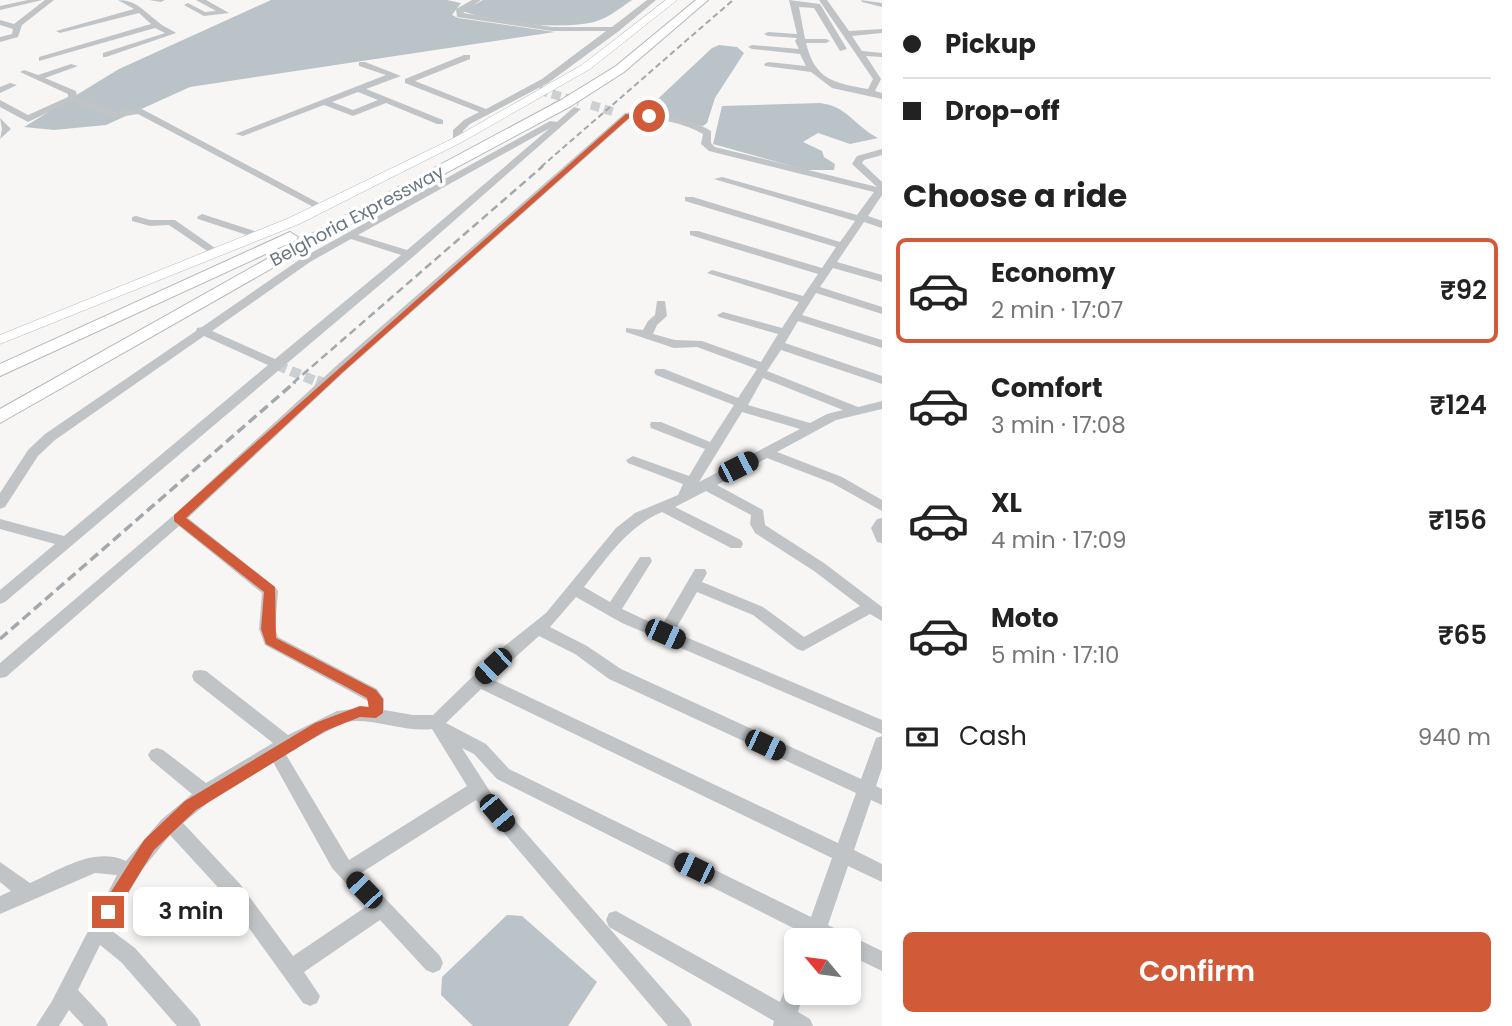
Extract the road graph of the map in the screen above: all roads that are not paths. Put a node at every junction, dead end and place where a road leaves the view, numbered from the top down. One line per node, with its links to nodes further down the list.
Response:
1 (6, 0): 15 (street)
2 (38, 0): 15 (street)
3 (50, 0): 24 (street)
4 (153, 0): 5 (street)
5 (161, 0)
6 (200, 0): 17 (street)
7 (477, 0): 25 (street)
8 (652, 0): 25 (street)
9 (672, 0): 69 (main road)
10 (691, 0): 103 (highway, Belghoria Expressway)
11 (703, 0): 109 (highway, Belghoria Expressway)
12 (823, 0): 29 (street)
13 (865, 0): 18 (street)
14 (794, 2): 26 (street); 32 (street)
15 (20, 4): 19 (street)
16 (131, 4): 20 (street); 21 (street)
17 (188, 5)
18 (882, 5)
19 (0, 8)
20 (148, 17): 21 (street); 23 (street)
21 (101, 18): 27 (street)
22 (0, 22): 24 (street)
23 (156, 25): 30 (street); 40 (street)
24 (15, 27): 33 (street)
25 (616, 29): 61 (street)
26 (832, 30): 29 (street); 36 (street)
27 (60, 31)
28 (882, 31): 29 (street)
29 (846, 32): 38 (street)
30 (172, 33): 41 (street); 42 (street)
31 (768, 34): 32 (street)
32 (799, 38): 34 (street); 37 (street)
33 (0, 40)
34 (826, 41)
35 (752, 47): 37 (street)
36 (843, 49)
37 (803, 52): 47 (street)
38 (860, 53): 39 (street); 55 (street)
39 (882, 54)
40 (40, 55)
41 (106, 55)
42 (116, 57)
43 (467, 57): 51 (street)
44 (362, 64): 49 (street)
45 (768, 64): 47 (street)
46 (74, 66): 50 (street)
47 (815, 70): 55 (street)
48 (24, 72): 50 (street)
49 (394, 75): 51 (street); 53 (street)
50 (36, 79): 57 (street)
51 (408, 80): 61 (street)
52 (13, 85): 54 (street)
53 (359, 89): 58 (street); 59 (street)
54 (0, 90)
55 (871, 91): 56 (street)
56 (882, 96)
57 (72, 98): 63 (street); 74 (street)
58 (386, 100): 59 (street); 66 (street)
59 (325, 102): 67 (street)
60 (0, 103): 63 (street)
61 (486, 112): 69 (street)
62 (614, 112): 64 (street)
63 (17, 113): 65 (street)
64 (628, 115): 72 (street); 119 (street)
65 (0, 120): 68 (street)
66 (440, 122)
67 (240, 134)
68 (0, 136)
69 (458, 140): 74 (main road)
70 (882, 152): 72 (street)
71 (719, 179): 76 (street)
72 (881, 188): 76 (street)
73 (690, 199): 82 (street)
74 (323, 208): 80 (main road)
75 (202, 217): 80 (street)
76 (860, 218): 78 (street); 82 (street)
77 (136, 219): 83 (street)
78 (882, 225)
79 (694, 233): 85 (street)
80 (260, 236): 83 (main road)
81 (350, 236): 84 (street); 84 (street); 94 (street)
82 (843, 246): 85 (street)
83 (217, 253): 98 (main road)
84 (410, 254): 101 (street)
85 (827, 268): 87 (street); 88 (street)
86 (712, 273): 89 (street)
87 (882, 279)
88 (814, 289): 89 (street); 91 (street)
89 (806, 300): 93 (street)
90 (661, 303): 97 (street)
91 (882, 311)
92 (723, 315): 96 (street)
93 (796, 317): 96 (street); 99 (street)
94 (201, 330): 101 (street); 116 (street)
95 (630, 330): 97 (street)
96 (786, 333): 100 (street)
97 (647, 335): 102 (street)
98 (0, 340)
99 (882, 344)
100 (778, 345): 102 (street); 105 (street)
101 (276, 365): 123 (street)
102 (763, 370): 107 (street); 108 (street)
103 (0, 371)
104 (660, 372): 107 (street)
105 (882, 380)
106 (882, 405): 108 (street)
107 (741, 406): 111 (street); 112 (street)
108 (854, 410): 111 (street)
109 (0, 417)
110 (656, 425): 112 (street)
111 (811, 428): 113 (street)
112 (714, 447): 115 (street)
113 (765, 453): 115 (street); 118 (street)
114 (634, 460): 115 (street)
115 (698, 483): 117 (street); 129 (street)
116 (0, 504)
117 (662, 506): 124 (street); 126 (street)
118 (882, 506)
119 (178, 518): 132 (street); 135 (street)
120 (882, 523): 122 (street)
121 (0, 524): 123 (street)
122 (882, 538)
123 (66, 542): 127 (street)
124 (736, 544)
125 (645, 561): 128 (street)
126 (575, 589): 128 (street); 130 (street)
127 (0, 598)
128 (613, 610): 131 (street)
129 (877, 611): 131 (street)
130 (538, 628): 134 (street); 143 (street)
131 (665, 634): 137 (street)
132 (0, 672)
133 (200, 676): 139 (street)
134 (478, 680): 136 (street); 145 (street)
135 (376, 713): 136 (street); 139 (street)
136 (439, 725): 141 (street); 154 (street)
137 (882, 727)
138 (882, 743): 143 (street)
139 (283, 749): 142 (street); 147 (street)
140 (157, 755): 142 (street)
141 (478, 789): 147 (street); 168 (street)
142 (206, 794): 144 (street)
143 (874, 794): 145 (street)
144 (171, 822): 148 (street); 160 (street)
145 (844, 856): 149 (street); 155 (street)
146 (0, 871): 150 (street)
147 (346, 872): 152 (street)
148 (130, 873): 150 (street); 156 (street)
149 (882, 873)
150 (29, 893): 151 (street)
151 (0, 905)
152 (381, 908): 159 (street); 160 (street)
153 (616, 920): 164 (street)
154 (801, 928)
155 (818, 928)
156 (97, 931): 161 (street); 167 (street)
157 (861, 951): 158 (street)
158 (882, 961)
159 (433, 963)
160 (291, 969): 162 (street)
161 (67, 993): 165 (street); 166 (street)
162 (310, 996)
163 (793, 1005): 164 (street)
164 (790, 1023)
165 (46, 1026)
166 (98, 1026)
167 (191, 1026)
168 (682, 1026)

